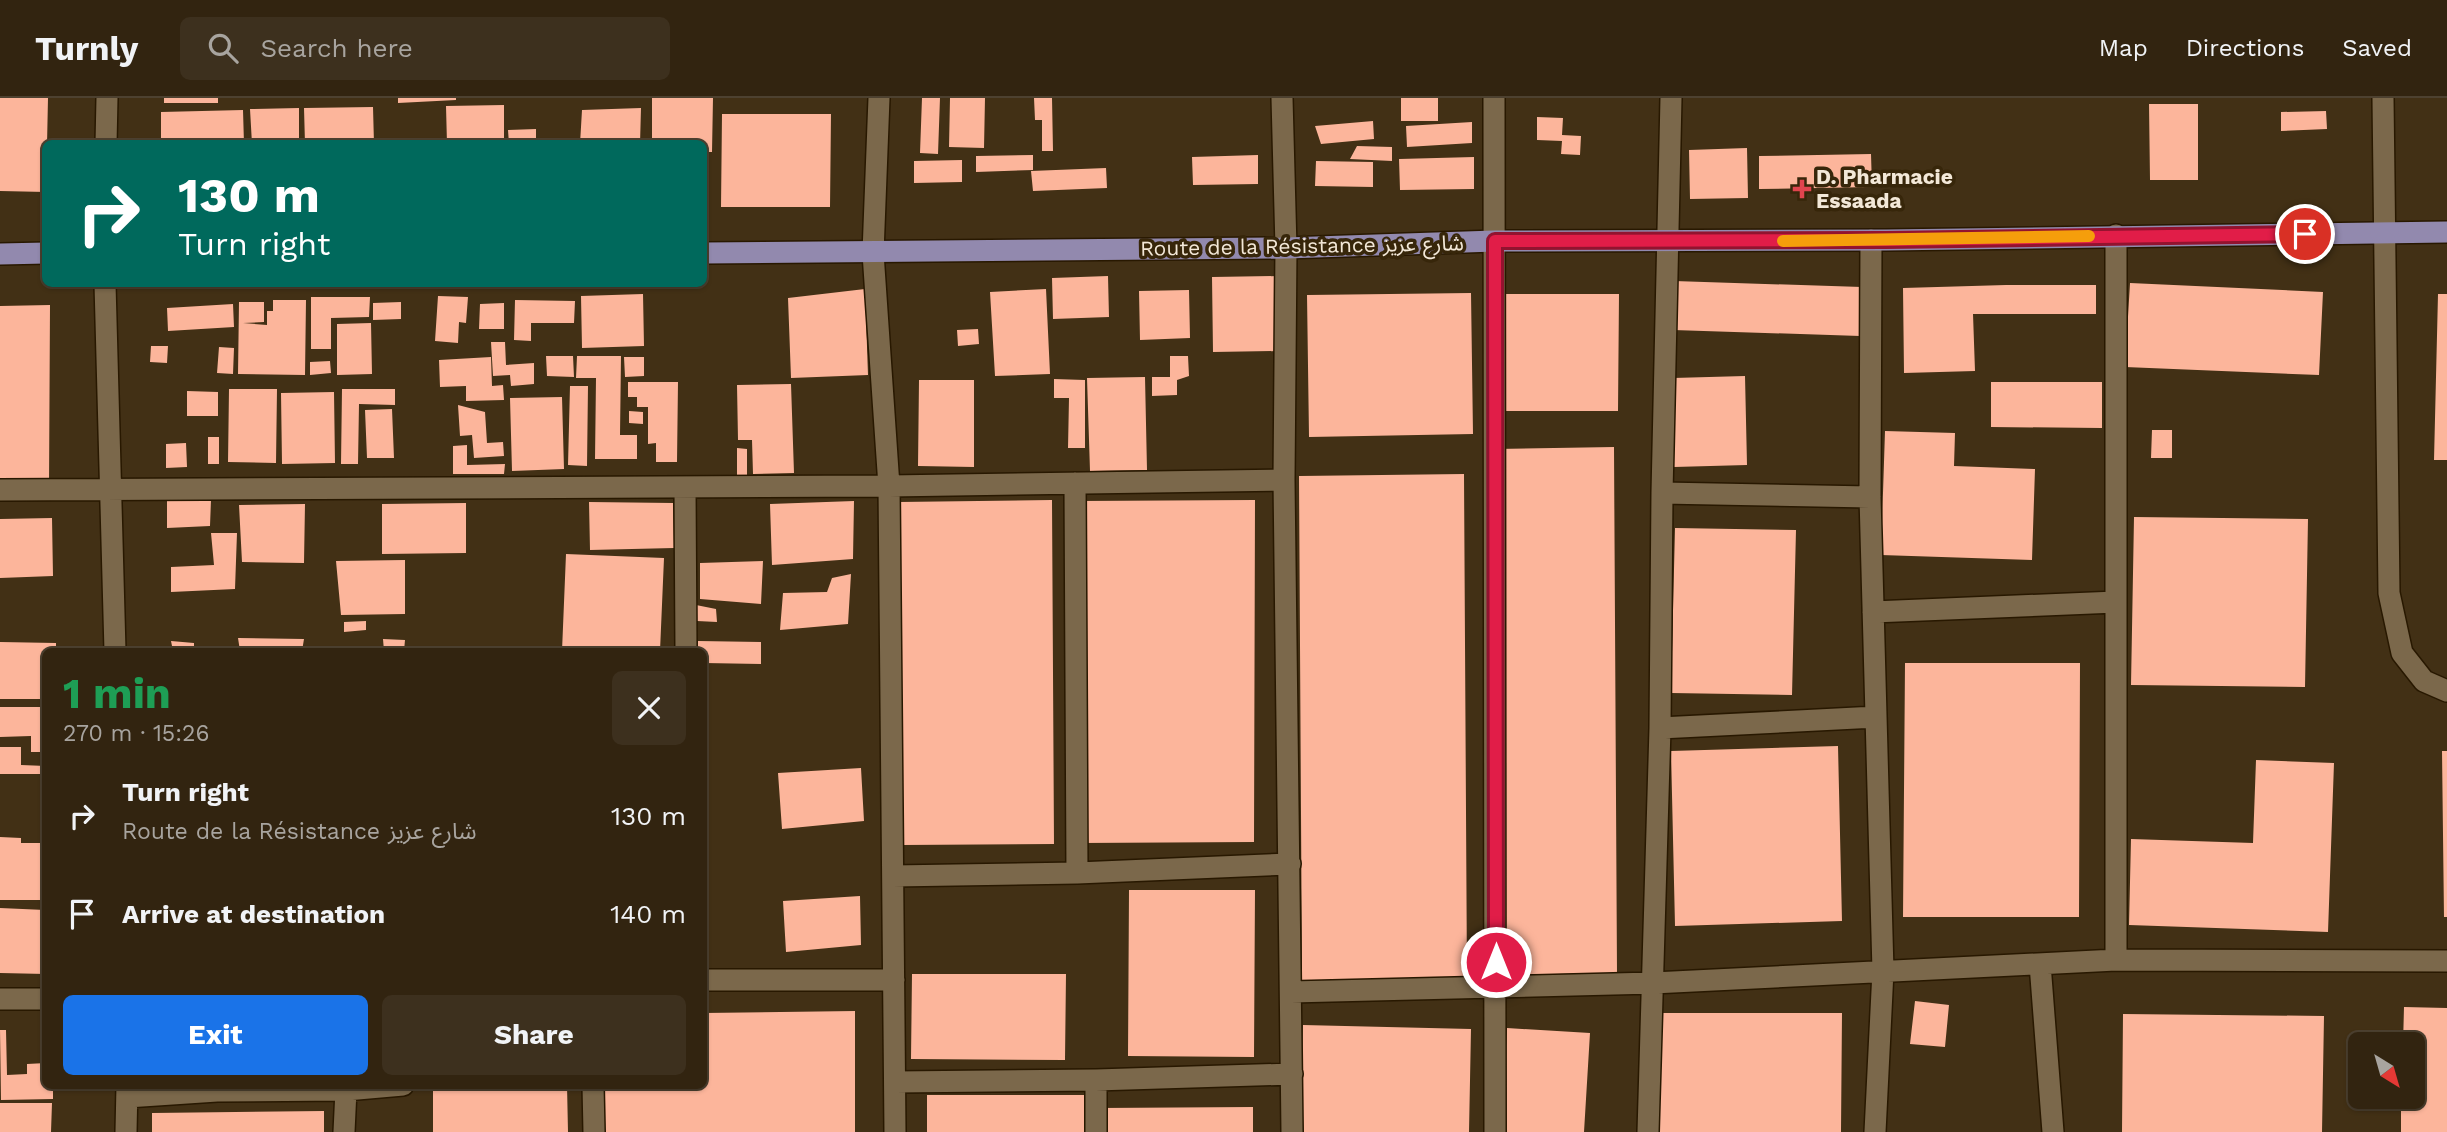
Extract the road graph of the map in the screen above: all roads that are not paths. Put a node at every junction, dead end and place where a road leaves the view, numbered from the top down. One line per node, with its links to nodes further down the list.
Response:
1 (107, 98): 7 (street)
2 (879, 98): 17 (street)
3 (1282, 98): 14 (street)
4 (1494, 98): 12 (street)
5 (1671, 98): 13 (street)
6 (2383, 98): 9 (street)
7 (106, 140)
8 (2447, 232): 9 (main road, Route de la Résistance شارع عزيز)
9 (2386, 233): 10 (main road, Route de la Résistance شارع عزيز); 32 (street)
10 (2116, 235): 11 (main road, Route de la Résistance شارع عزيز); 28 (street)
11 (1871, 240): 13 (main road, Route de la Résistance شارع عزيز); 27 (street)
12 (1495, 241): 13 (main road, Route de la Résistance شارع عزيز); 14 (main road, Route de la Résistance شارع عزيز); 45 (street)
13 (1667, 241): 26 (street)
14 (1286, 248): 17 (main road, Route de la Résistance شارع عزيز); 20 (street)
15 (42, 253): 18 (main road)
16 (707, 253): 17 (main road, Route de la Résistance شارع عزيز)
17 (873, 253): 22 (street)
18 (0, 254)
19 (105, 287): 24 (street)
20 (1284, 480): 21 (street); 35 (street)
21 (1075, 483): 22 (street); 36 (street)
22 (889, 486): 23 (street); 37 (street)
23 (685, 487): 24 (street); 31 (street)
24 (110, 489): 25 (street); 30 (street)
25 (0, 491)
26 (1662, 493): 27 (street); 34 (street)
27 (1870, 497): 29 (street)
28 (2116, 603): 29 (street); 38 (street)
29 (1873, 612): 33 (street)
30 (115, 648)
31 (686, 648)
32 (2447, 691)
33 (1876, 717): 34 (street); 41 (street)
34 (1660, 729): 44 (street)
35 (1290, 864): 36 (street); 46 (street)
36 (1077, 873): 37 (street)
37 (893, 876): 43 (street)
38 (2116, 960): 39 (street); 40 (street)
39 (2447, 961)
40 (2040, 964): 41 (street); 65 (street)
41 (1883, 971): 44 (street); 64 (street)
42 (707, 980): 43 (street)
43 (894, 980): 51 (street)
44 (1653, 983): 45 (street); 63 (street)
45 (1497, 987): 46 (street); 62 (street)
46 (1291, 992): 49 (street)
47 (0, 999): 48 (street)
48 (42, 999)
49 (1292, 1073): 50 (street); 61 (street)
50 (1096, 1080): 51 (street); 60 (street)
51 (895, 1082): 59 (street)
52 (357, 1089): 54 (street)
53 (593, 1089): 58 (street)
54 (346, 1090): 55 (street); 57 (street)
55 (127, 1091): 56 (street)
56 (127, 1132)
57 (344, 1132)
58 (594, 1132)
59 (895, 1132)
60 (1096, 1132)
61 (1292, 1132)
62 (1495, 1132)
63 (1648, 1132)
64 (1875, 1132)
65 (2053, 1132)

